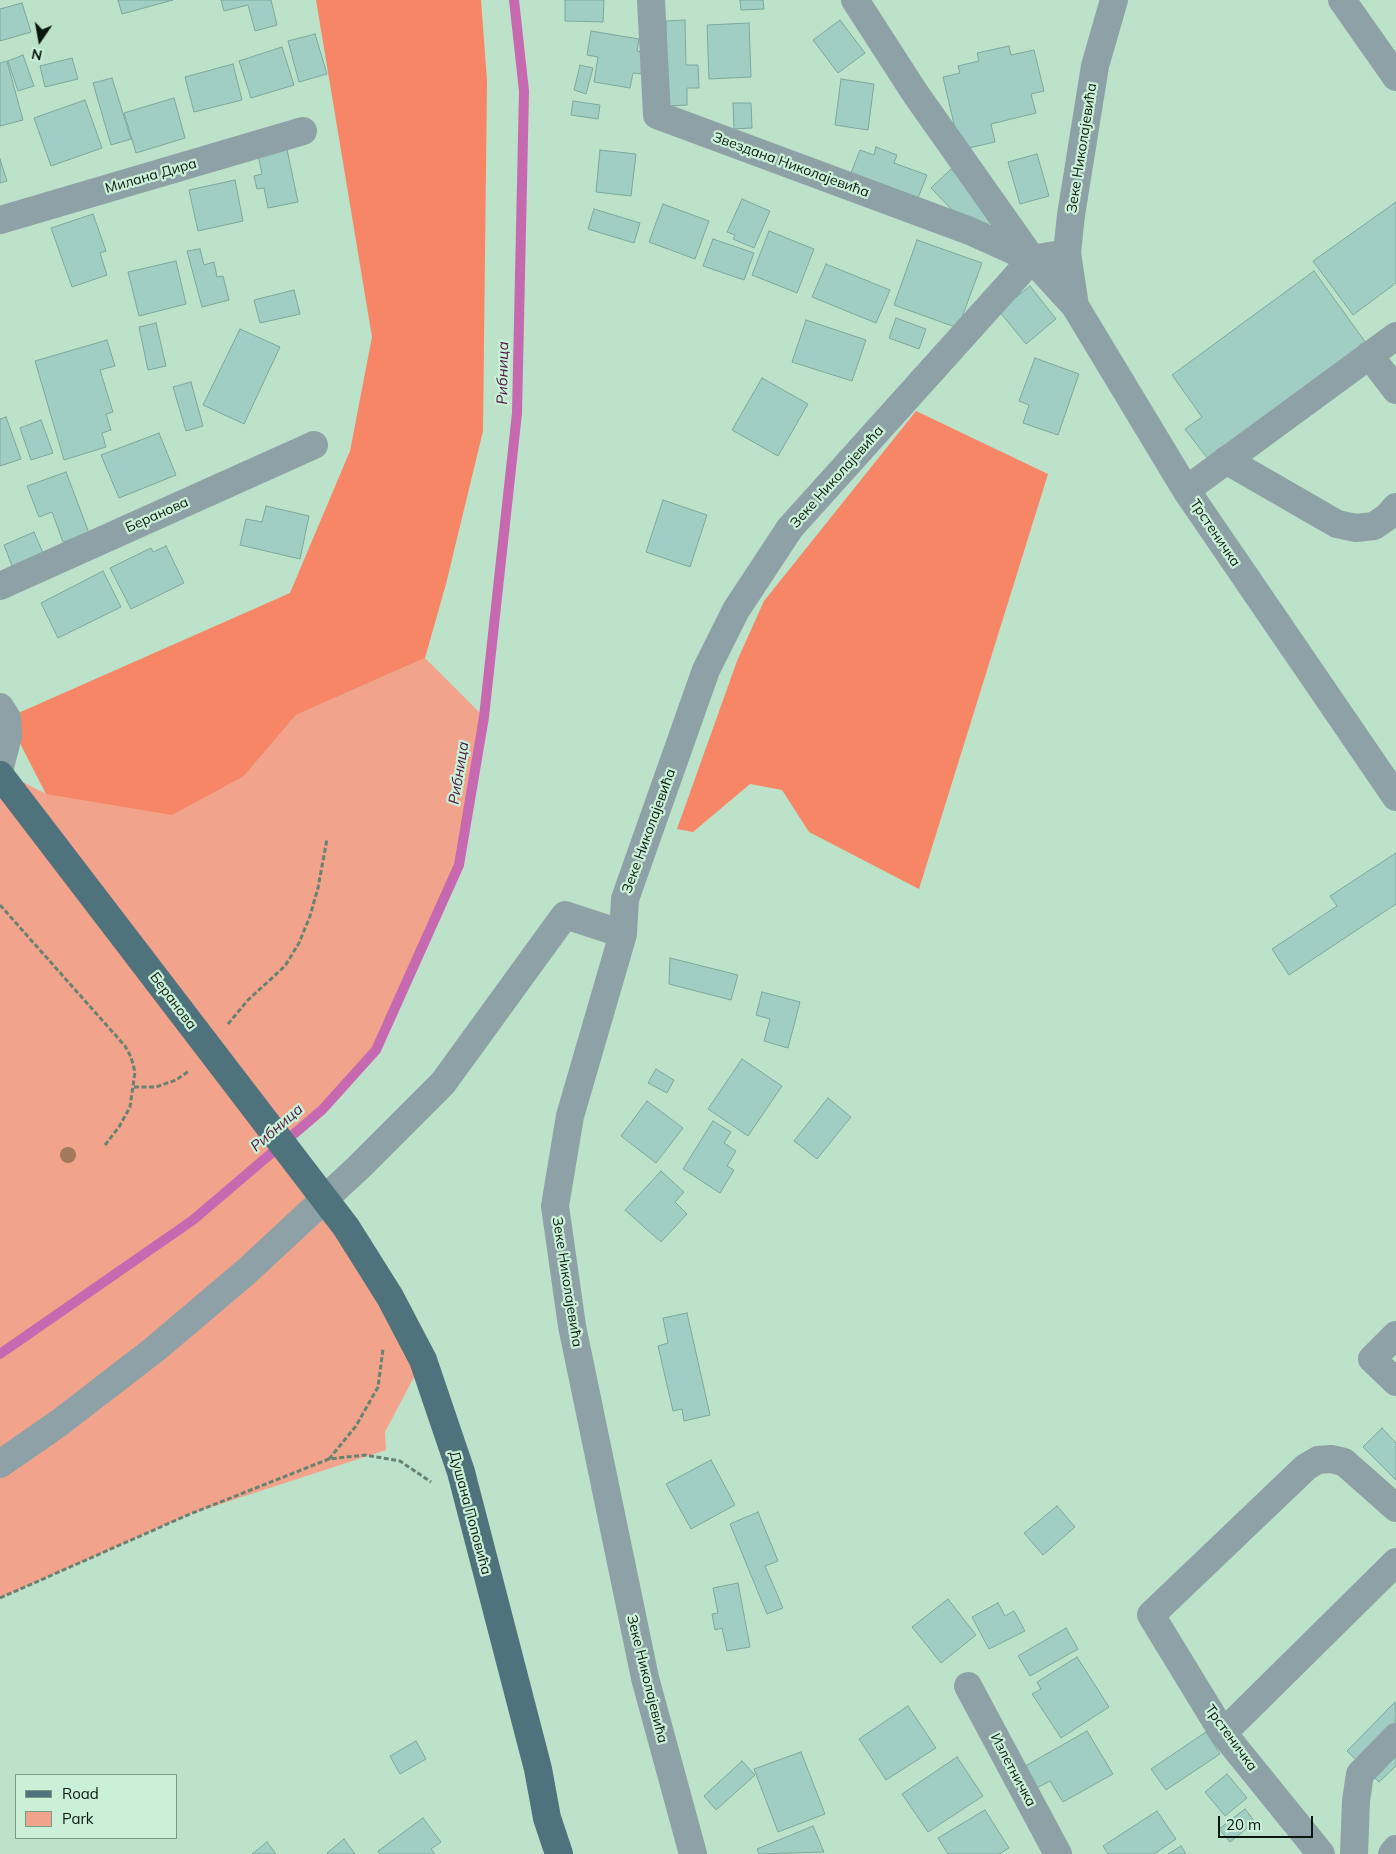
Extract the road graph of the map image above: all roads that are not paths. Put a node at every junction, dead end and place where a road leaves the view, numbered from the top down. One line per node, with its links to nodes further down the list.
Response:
1 (651, 0): 9 (street, Звездана Николајевића)
2 (855, 0): 9 (street, Звездана Николајевића)
3 (1114, 0): 8 (street, Зеке Николајевића)
4 (1342, 0): 5 (street)
5 (1396, 77)
6 (303, 131): 7 (street, Милана Дира)
7 (0, 220)
8 (1068, 253): 9 (street); 10 (street, Трстеничка)
9 (1032, 259): 10 (street, Звездана Николајевића); 23 (street, Зеке Николајевића)
10 (1075, 306): 16 (street, Трстеничка)
11 (1396, 336): 12 (street)
12 (1369, 355): 13 (street); 15 (street)
13 (1396, 390)
14 (314, 445): 18 (street, Беранова)
15 (1226, 460): 16 (street); 17 (street)
16 (1186, 490): 22 (street, Трстеничка)
17 (1396, 507)
18 (0, 586)
19 (0, 707): 20 (street)
20 (0, 767)
21 (0, 775): 24 (main road, Беранова)
22 (1396, 797)
23 (623, 934): 27 (street); 37 (street, Зеке Николајевића)
24 (346, 1227): 33 (main road, Душана Поповића)
25 (1396, 1335): 26 (street)
26 (1396, 1382)
27 (0, 1464)
28 (1396, 1508): 31 (street, Трстеничка)
29 (1396, 1562): 31 (street)
30 (968, 1686): 38 (street, Излетничка)
31 (1223, 1733): 39 (street, Трстеничка)
32 (1396, 1737): 40 (street)
33 (547, 1818): 35 (main road, Душана Поповића); 36 (main road, Душана Поповића)
34 (1396, 1849): 41 (street)
35 (548, 1854)
36 (559, 1854)
37 (693, 1854)
38 (1058, 1854)
39 (1321, 1854)
40 (1354, 1854)
41 (1392, 1854)

